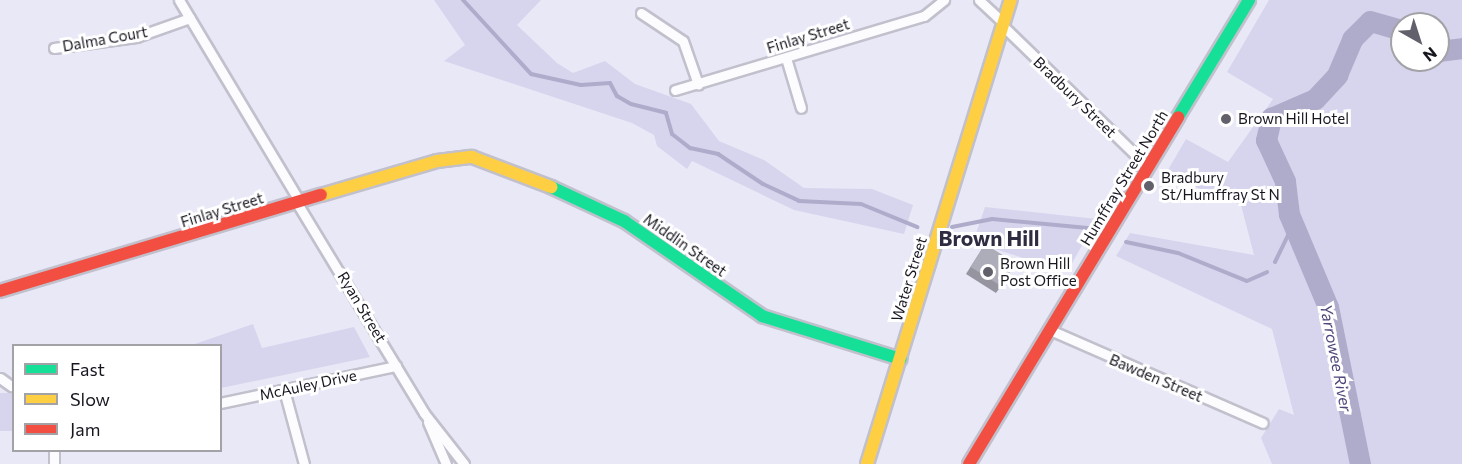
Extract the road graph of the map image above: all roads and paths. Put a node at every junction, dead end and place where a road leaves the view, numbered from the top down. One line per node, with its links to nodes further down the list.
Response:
1 (179, 0): 7 (street, Ryan Street)
2 (944, 0): 10 (street, Finlay Street)
3 (979, 0): 8 (street, Bradbury Street)
4 (1011, 0): 8 (street, Water Street)
5 (1249, 0): 15 (street, Humffray Street North)
6 (641, 13): 11 (street)
7 (190, 18): 9 (street, Dalma Court); 16 (street, Ryan Street)
8 (1003, 25): 15 (street, Bradbury Street); 19 (street, Water Street)
9 (54, 48)
10 (786, 58): 11 (street, Finlay Street); 13 (street)
11 (698, 84): 12 (street, Finlay Street)
12 (675, 90)
13 (801, 108)
14 (452, 158): 16 (street, Finlay Street); 19 (street, Middlin Street)
15 (1148, 167): 18 (street, Humffray Street North)
16 (298, 203): 17 (street, Finlay Street); 20 (street, Ryan Street)
17 (0, 291)
18 (1050, 330): 26 (street, Bawden Street); 31 (street, Humffray Street North)
19 (901, 359): 30 (street, Water Street)
20 (396, 366): 23 (street, McAuley Drive); 25 (street, Ryan Street)
21 (0, 378): 22 (street)
22 (11, 386)
23 (284, 390): 24 (street, McAuley Drive); 27 (street)
24 (222, 403)
25 (424, 413): 28 (street, Ryan Street); 29 (street, Ryan Street)
26 (1263, 423)
27 (304, 464)
28 (446, 464)
29 (464, 464)
30 (867, 464)
31 (969, 464)

